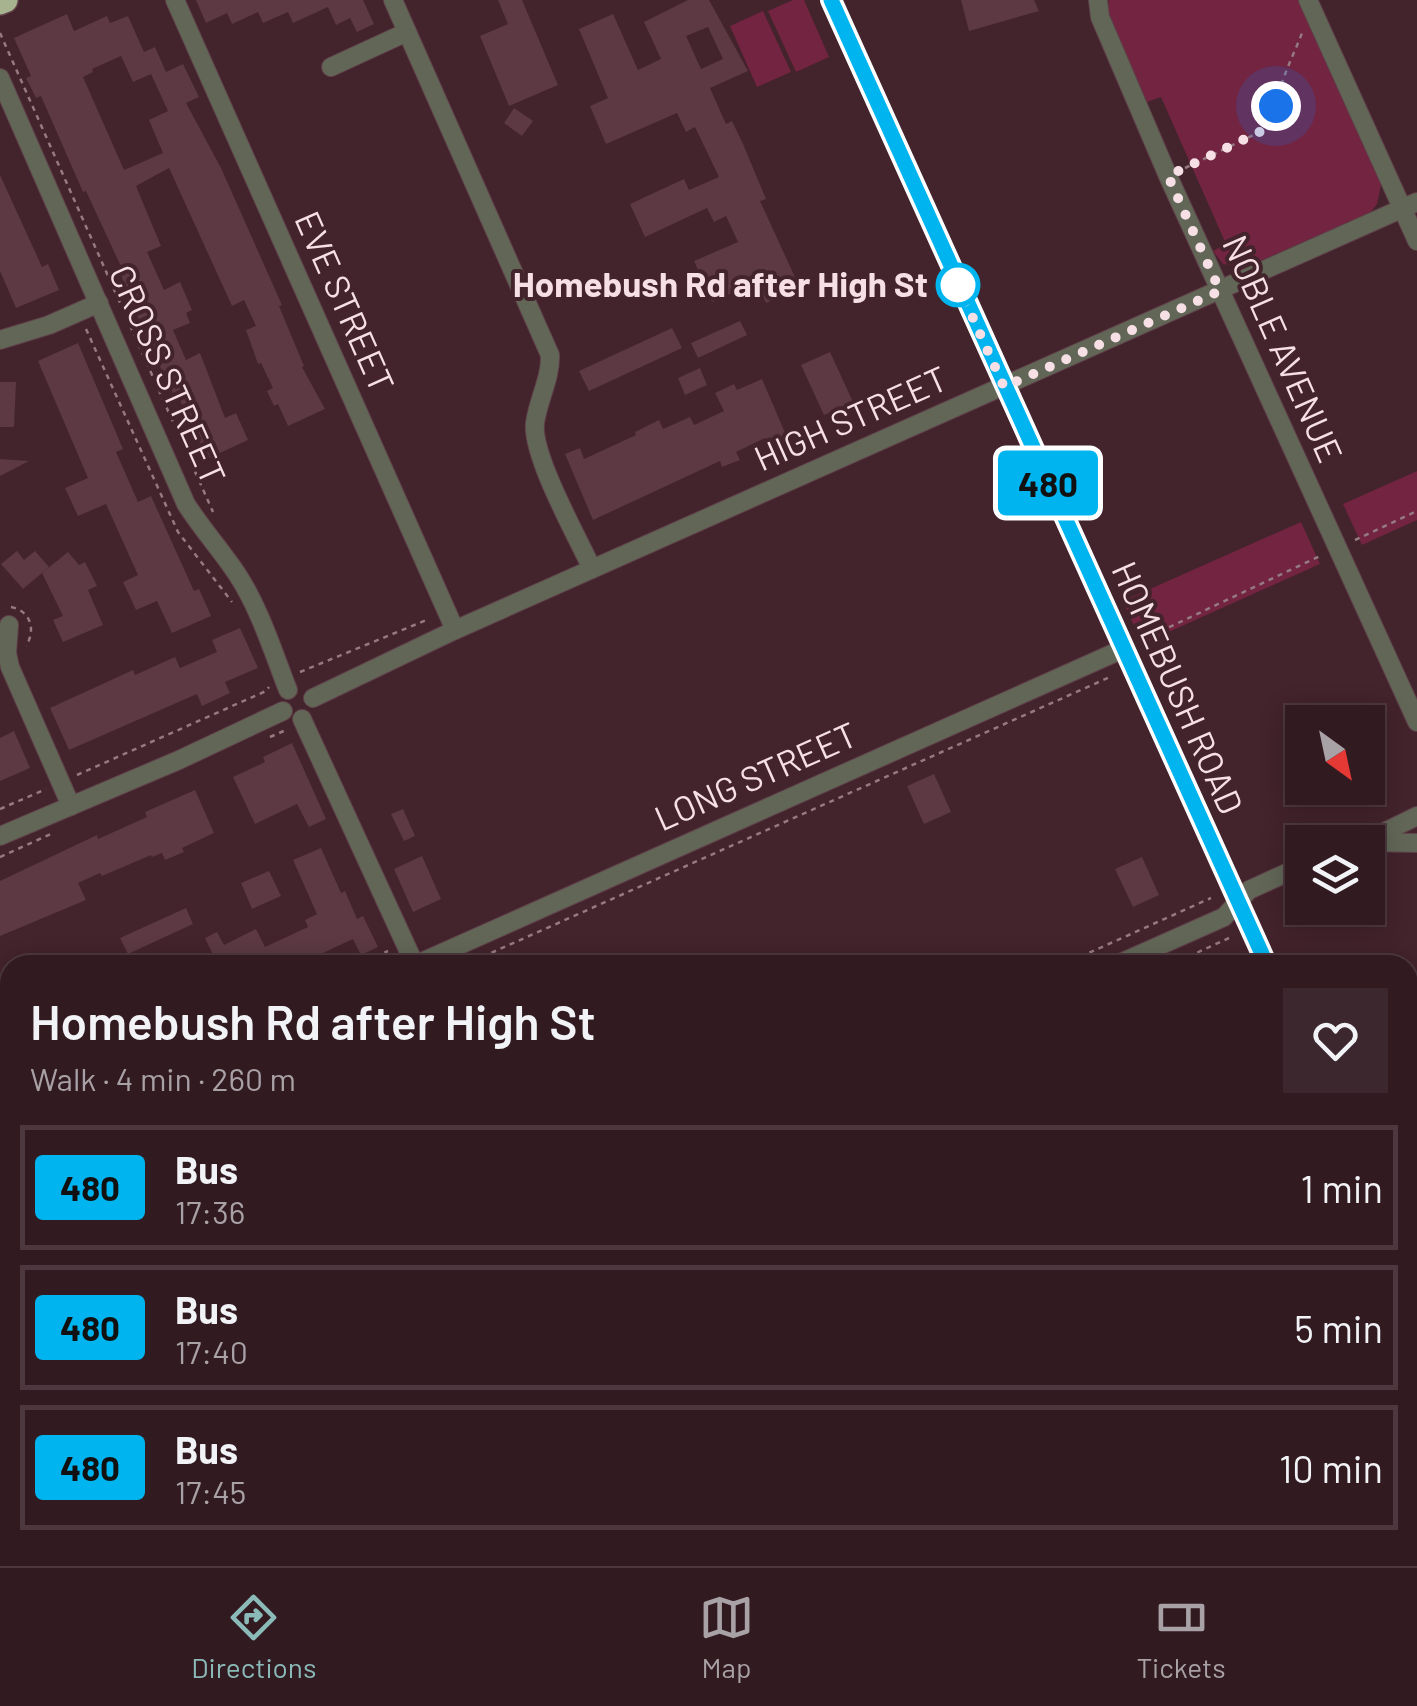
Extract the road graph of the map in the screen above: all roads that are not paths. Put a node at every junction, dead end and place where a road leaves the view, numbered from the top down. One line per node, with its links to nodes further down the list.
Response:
1 (175, 0): 17 (street, EVE STREET)
2 (393, 0): 6 (street)
3 (832, 0): 14 (main road, HOMEBUSH ROAD)
4 (1098, 0): 11 (street, NOBLE AVENUE)
5 (1310, 4): 9 (street)
6 (407, 32): 7 (street); 15 (street)
7 (331, 67)
8 (0, 78): 12 (street, CROSS STREET)
9 (1410, 206): 10 (street); 11 (street, HIGH STREET)
10 (1417, 241)
11 (1220, 291): 14 (street, HIGH STREET); 23 (street, NOBLE AVENUE)
12 (99, 302): 13 (street); 19 (street, CROSS STREET)
13 (0, 340)
14 (1004, 387): 15 (street, HIGH STREET); 18 (main road, HOMEBUSH ROAD)
15 (592, 569): 17 (street, HIGH STREET)
16 (6, 616): 24 (street)
17 (455, 630): 20 (street, HIGH STREET)
18 (1123, 649): 31 (main road, HOMEBUSH ROAD); 33 (street, LONG STREET)
19 (288, 690): 20 (street); 21 (street)
20 (313, 698): 22 (street)
21 (283, 710): 22 (street); 24 (street)
22 (302, 719): 32 (street)
23 (1417, 722)
24 (71, 806): 27 (street)
25 (1417, 816): 26 (street)
26 (1385, 831)
27 (0, 836)
28 (1385, 842): 29 (street)
29 (1417, 843)
30 (1285, 874): 31 (street)
31 (1238, 902): 34 (street); 35 (main road, HOMEBUSH ROAD)
32 (410, 955)
33 (437, 955)
34 (1138, 955)
35 (1262, 955)

